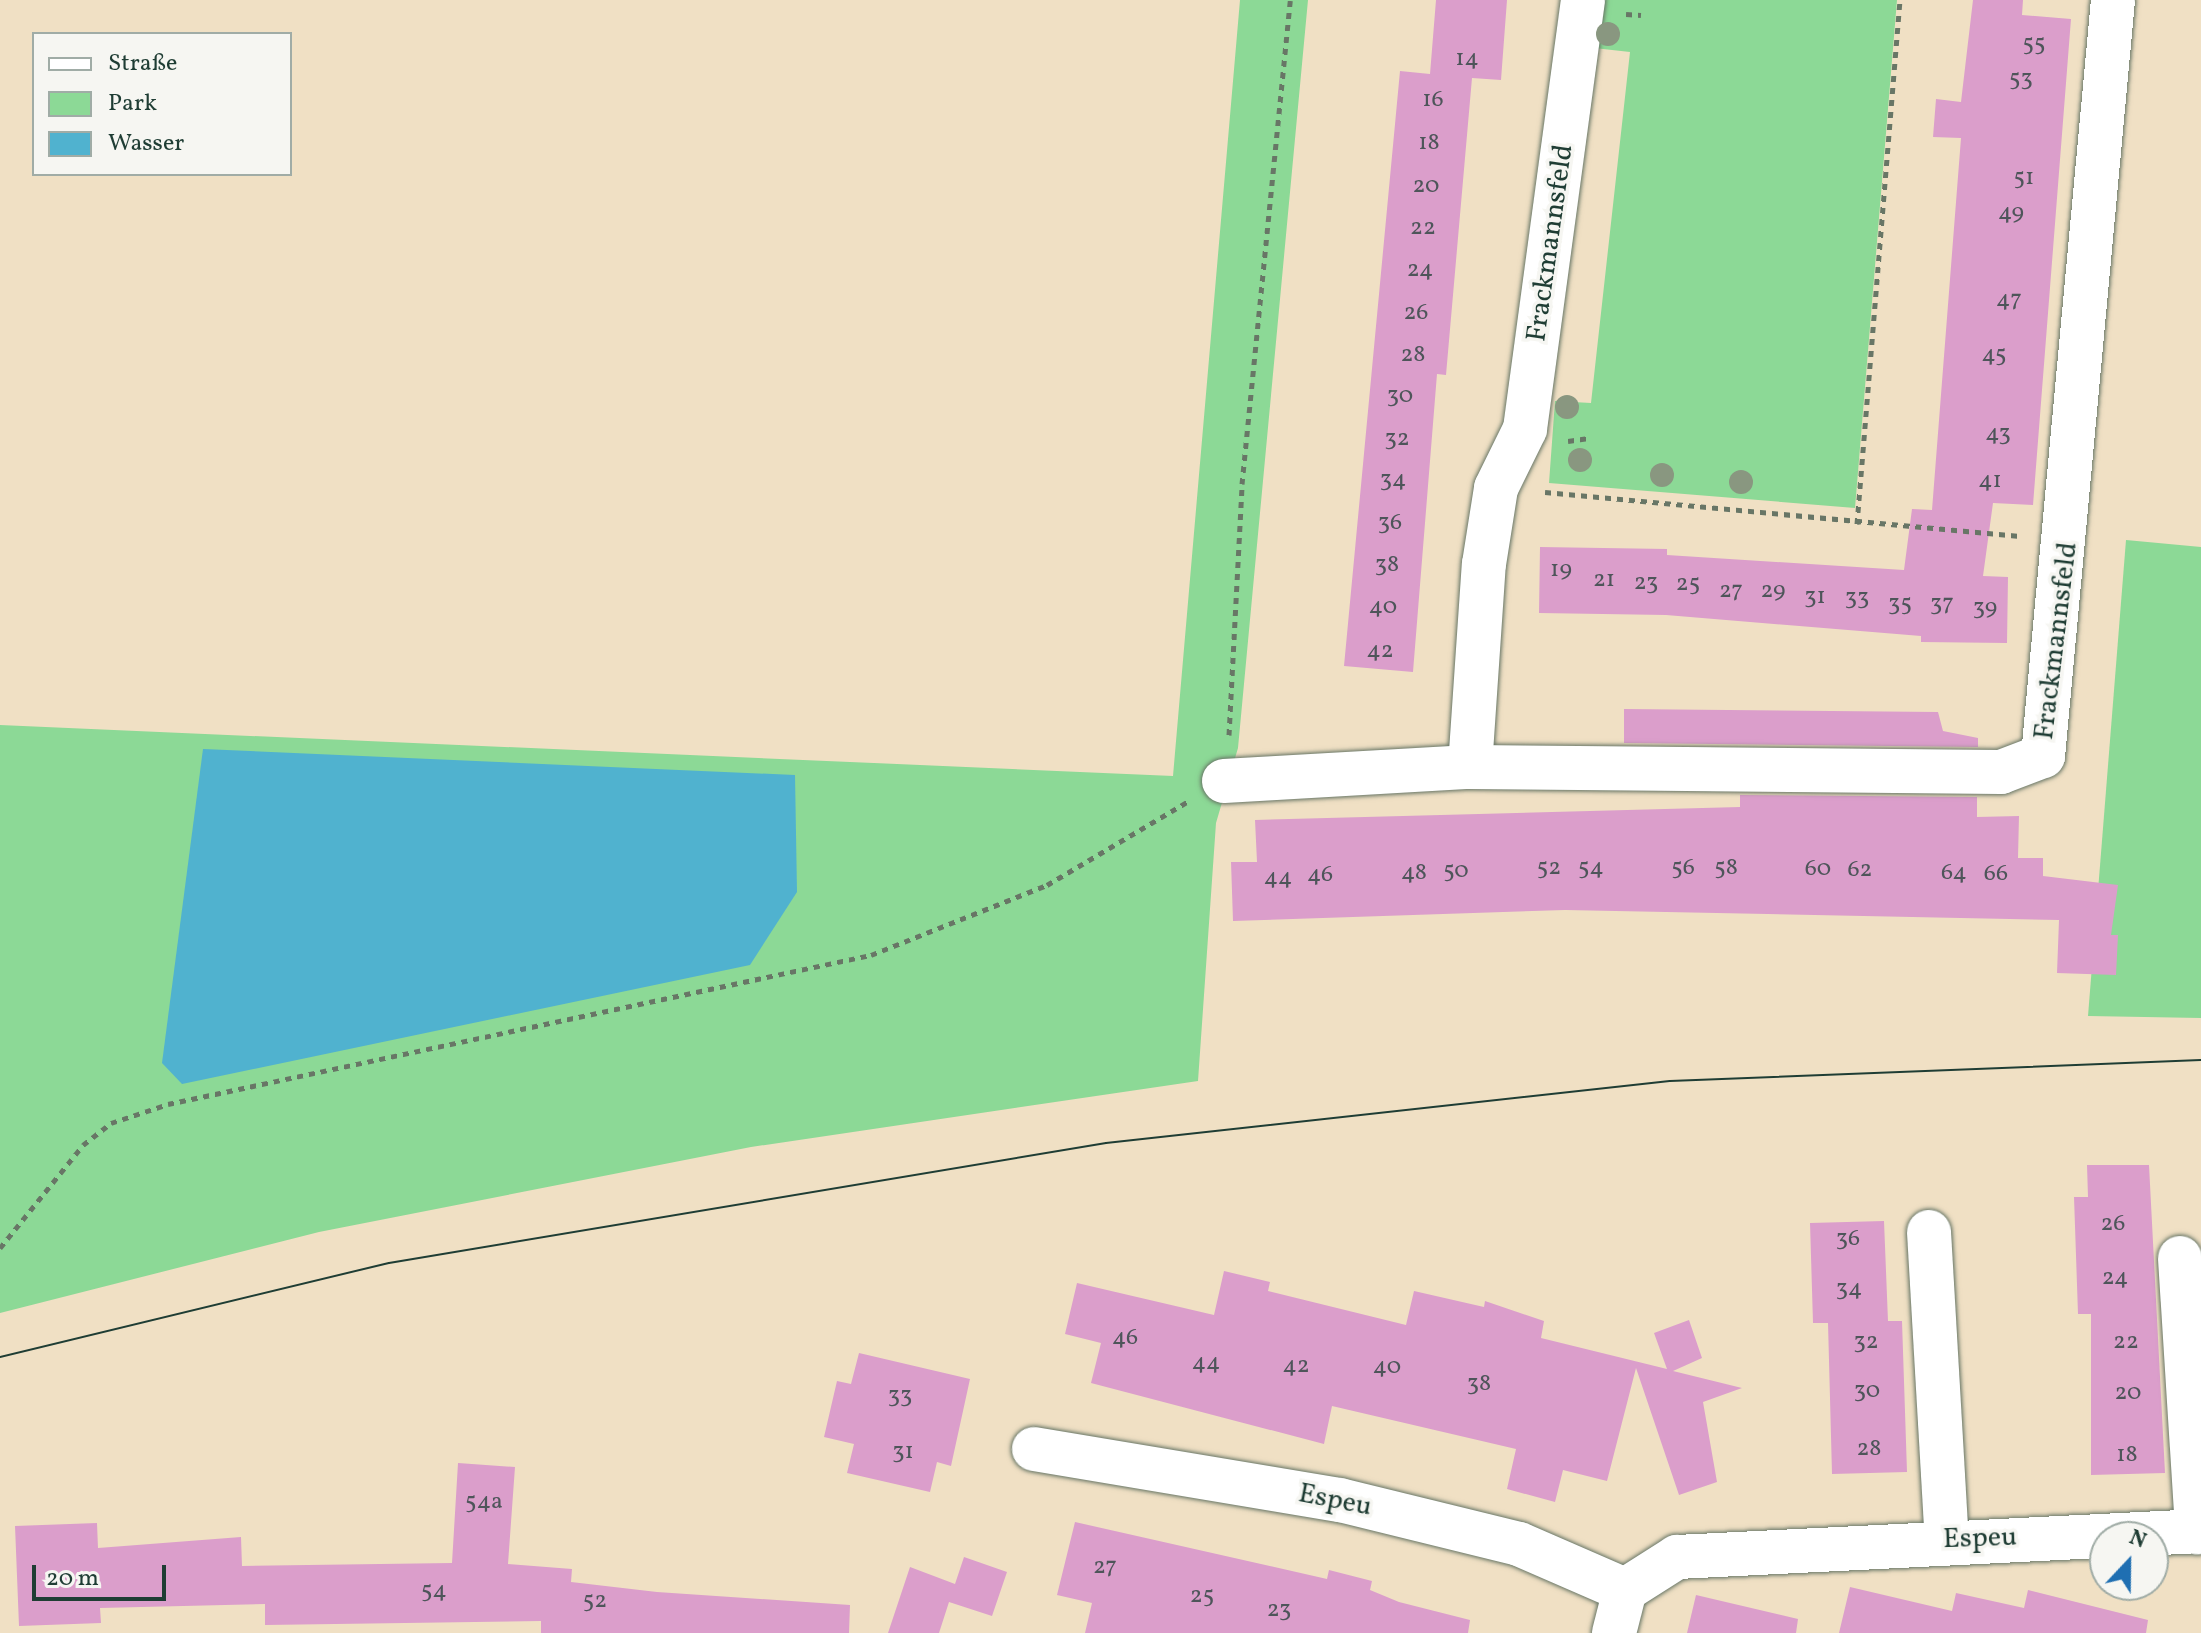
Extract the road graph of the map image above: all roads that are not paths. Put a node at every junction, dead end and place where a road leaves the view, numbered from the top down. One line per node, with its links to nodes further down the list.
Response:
1 (1583, 0): 3 (street, Frackmannsfeld)
2 (2113, 0): 3 (street, Frackmannsfeld)
3 (1470, 767): 4 (street, Frackmannsfeld)
4 (1224, 781)
5 (1929, 1232): 9 (street)
6 (2180, 1258): 8 (street)
7 (1034, 1449): 10 (street, Espeu)
8 (2199, 1532): 9 (street, Espeu)
9 (1947, 1540): 10 (street, Espeu)
10 (1625, 1590): 11 (street)
11 (1614, 1633)

